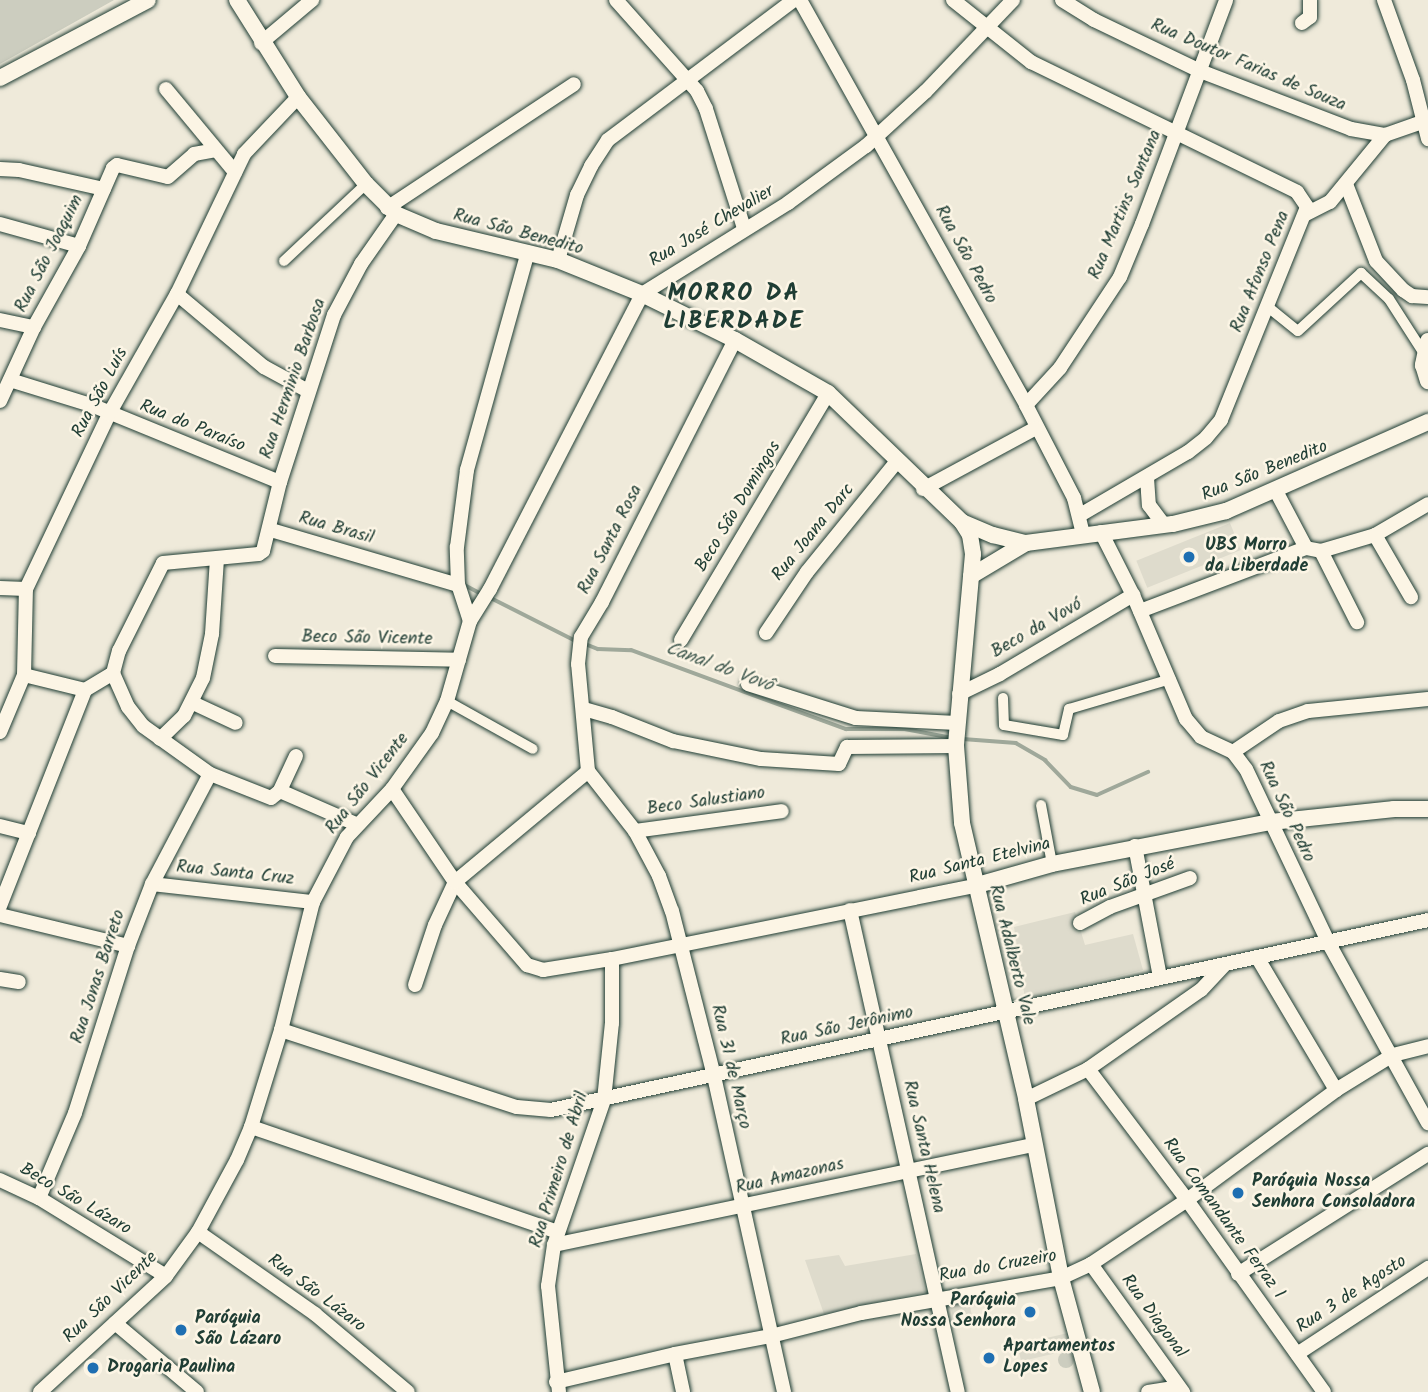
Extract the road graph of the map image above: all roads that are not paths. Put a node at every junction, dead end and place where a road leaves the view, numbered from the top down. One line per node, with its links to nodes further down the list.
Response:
1 (148, 0): 17 (street)
2 (237, 0): 15 (street, Rua São Benedito)
3 (312, 0): 15 (street)
4 (617, 0): 18 (street)
5 (794, 0): 18 (street)
6 (800, 0): 23 (street, Rua São Pedro)
7 (953, 0): 14 (street, Rua Afonso Pena)
8 (1013, 0): 14 (street, Rua José Chevalier)
9 (1062, 0): 16 (street, Rua Doutor Farias de Souza)
10 (1226, 0): 16 (street, Rua Martins Santana)
11 (1310, 0): 13 (street)
12 (1384, 0): 22 (street)
13 (1302, 23)
14 (988, 29): 23 (street, Rua José Chevalier); 24 (street, Rua Afonso Pena)
15 (261, 43): 21 (street, Rua São Benedito)
16 (1200, 71): 24 (street, Rua Martins Santana); 25 (street, Rua Doutor Farias de Souza)
17 (0, 78)
18 (686, 79): 36 (street); 39 (street)
19 (574, 84): 33 (street, Rua Herminio Barbosa)
20 (166, 89): 27 (street)
21 (298, 97): 29 (street, Rua São Luís); 30 (street, Rua São Benedito)
22 (1425, 121): 25 (street, Rua Doutor Farias de Souza); 26 (street)
23 (877, 135): 36 (street, Rua José Chevalier); 54 (street, Rua São Pedro)
24 (1177, 135): 34 (street, Rua Afonso Pena); 54 (street, Rua Martins Santana)
25 (1385, 135): 31 (street)
26 (1428, 139)
27 (216, 150): 29 (street); 32 (street, Rua São Joaquim)
28 (0, 169): 32 (street)
29 (235, 172): 41 (street, Rua São Luís)
30 (366, 184): 33 (street, Rua São Benedito); 40 (street)
31 (1346, 184): 34 (street); 43 (street)
32 (104, 189): 37 (street, Rua São Joaquim)
33 (391, 211): 38 (street, Rua São Benedito); 51 (street, Rua Herminio Barbosa)
34 (1307, 214): 44 (street, Rua Afonso Pena)
35 (0, 224): 37 (street)
36 (744, 228): 42 (street, Rua José Chevalier)
37 (79, 246): 46 (street, Rua São Joaquim)
38 (528, 252): 39 (street, Rua São Benedito); 76 (street)
39 (558, 260): 42 (street, Rua São Benedito)
40 (284, 261)
41 (177, 294): 51 (street); 55 (street, Rua São Luís)
42 (642, 294): 47 (street, Rua São Benedito); 82 (street, Rua José Chevalier)
43 (1428, 297)
44 (1268, 307): 48 (street); 59 (street, Rua Afonso Pena)
45 (0, 320): 46 (street)
46 (34, 327): 49 (street, Rua São Joaquim)
47 (735, 340): 52 (street, Rua São Benedito); 98 (street, Rua Santa Rosa)
48 (1426, 346): 50 (street)
49 (10, 380): 53 (street, Rua São Joaquim); 55 (street, Rua do Paraíso)
50 (1428, 381)
51 (308, 391): 60 (street, Rua Herminio Barbosa)
52 (828, 393): 58 (street, Rua São Benedito); 85 (street, Beco São Domingos)
53 (0, 401)
54 (1026, 405): 57 (street, Rua São Pedro)
55 (109, 414): 60 (street, Rua do Paraíso); 78 (street, Rua São Luís)
56 (1428, 422): 62 (street, Rua São Benedito)
57 (1035, 428): 61 (street); 64 (street, Rua São Pedro)
58 (898, 460): 61 (street, Rua São Benedito); 84 (street, Rua Joana Darc)
59 (1146, 478): 64 (street, Rua Afonso Pena); 66 (street)
60 (280, 482): 67 (street, Rua Herminio Barbosa)
61 (923, 489): 65 (street, Rua São Benedito)
62 (1276, 491): 66 (street, Rua São Benedito); 72 (street)
63 (1428, 505): 70 (street)
64 (1080, 515): 69 (street, Rua São Pedro)
65 (962, 522): 71 (street, Rua São Benedito); 75 (street, Rua Adalberto Vale)
66 (1164, 525): 68 (street, Rua São Benedito)
67 (271, 530): 74 (street, Rua Brasil); 76 (street, Rua Brasil)
68 (1101, 532): 69 (street, Rua São Benedito); 79 (street, Rua São Pedro)
69 (1083, 534): 71 (street, Rua São Benedito)
70 (1375, 535): 73 (street); 80 (street)
71 (1026, 543): 75 (street, Rua São Benedito)
72 (1306, 548): 73 (street); 81 (street)
73 (1321, 551): 83 (street)
74 (217, 559): 88 (street); 97 (street)
75 (971, 576): 93 (street, Rua Adalberto Vale)
76 (458, 581): 82 (street)
77 (0, 588): 78 (street)
78 (26, 589): 89 (street, Rua São Luís)
79 (1133, 595): 81 (street, Rua São Pedro); 93 (street, Beco da Vovó)
80 (1411, 597)
81 (1140, 611): 90 (street, Rua São Pedro)
82 (470, 621): 87 (street, Rua São Vicente)
83 (1357, 622)
84 (766, 633)
85 (681, 640)
86 (275, 656): 87 (street, Beco São Vicente)
87 (459, 660): 96 (street, Rua São Vicente)
88 (113, 673): 92 (street); 102 (street)
89 (24, 675): 92 (street); 100 (street, Rua São Luís)
90 (1171, 679): 94 (street); 104 (street, Rua São Pedro)
91 (748, 684): 101 (street)
92 (85, 690): 117 (street)
93 (959, 694): 101 (street, Rua Adalberto Vale)
94 (1003, 698)
95 (1428, 699): 104 (street)
96 (447, 701): 103 (street); 108 (street, Rua São Vicente)
97 (193, 703): 99 (street); 102 (street)
98 (584, 709): 101 (street, Beco Salustiano); 106 (street, Rua Santa Rosa)
99 (236, 723)
100 (0, 732)
101 (956, 736): 123 (street, Rua Adalberto Vale)
102 (160, 739): 107 (street)
103 (533, 749)
104 (1233, 752): 113 (street, Rua São Pedro)
105 (296, 755): 109 (street)
106 (588, 771): 116 (street, Rua 31 de Março); 121 (street)
107 (210, 774): 109 (street); 122 (street, Rua Jonas Barreto)
108 (392, 789): 114 (street, Rua São Vicente); 121 (street)
109 (280, 790): 114 (street)
110 (1041, 805): 119 (street)
111 (1428, 809): 113 (street, Rua Santa Etelvina)
112 (782, 811): 116 (street, Beco Salustiano)
113 (1271, 822): 118 (street, Rua Santa Etelvina); 131 (street, Rua São Pedro)
114 (356, 824): 125 (street, Rua São Vicente)
115 (0, 826): 117 (street)
116 (635, 831): 132 (street, Rua 31 de Março)
117 (29, 833): 126 (street)
118 (1135, 846): 119 (street, Rua Santa Etelvina); 124 (street)
119 (1052, 864): 123 (street, Rua Santa Etelvina)
120 (1190, 878): 124 (street, Rua São José)
121 (455, 883): 135 (street, Rua Santa Etelvina); 140 (street)
122 (152, 884): 125 (street, Rua Santa Cruz); 133 (street, Rua Jonas Barreto)
123 (974, 886): 127 (street, Rua Santa Etelvina); 141 (street, Rua Adalberto Vale)
124 (1144, 894): 130 (street, Rua São José); 137 (street)
125 (313, 902): 142 (street, Rua São Vicente)
126 (0, 906)
127 (850, 910): 132 (street, Rua Santa Etelvina); 143 (street, Rua Santa Helena)
128 (0, 915): 133 (street)
129 (1428, 920): 131 (street, Rua São Jerônimo)
130 (1080, 923)
131 (1328, 942): 134 (street, Rua São Jerônimo); 145 (street, Rua São Pedro)
132 (682, 943): 135 (street, Rua Santa Etelvina); 147 (street, Rua 31 de Março)
133 (128, 946): 157 (street, Rua Jonas Barreto)
134 (1257, 957): 136 (street, Rua São Jerônimo); 148 (street)
135 (612, 959): 150 (street, Rua Primeiro de Abril)
136 (1224, 965): 137 (street, Rua São Jerônimo); 146 (street)
137 (1160, 977): 141 (street, Rua São Jerônimo)
138 (0, 979): 139 (street)
139 (19, 982)
140 (415, 985)
141 (1006, 1011): 143 (street, Rua São Jerônimo); 149 (street, Rua Adalberto Vale)
142 (281, 1030): 150 (street, Rua São Jerônimo); 152 (street, Rua São Vicente)
143 (878, 1040): 147 (street, Rua São Jerônimo); 155 (street, Rua Santa Helena)
144 (1428, 1046): 145 (street, Rua do Cruzeiro)
145 (1393, 1055): 148 (street, Rua do Cruzeiro); 151 (street, Rua São Pedro)
146 (1088, 1069): 149 (street); 158 (street, Rua Comandante Ferraz 1)
147 (714, 1076): 150 (street, Rua São Jerônimo); 159 (street, Rua 31 de Março)
148 (1336, 1090): 158 (street, Rua do Cruzeiro)
149 (1026, 1099): 153 (street, Rua Adalberto Vale)
150 (604, 1100): 161 (street, Rua Primeiro de Abril)
151 (1428, 1122)
152 (251, 1127): 160 (street, Rua São Vicente); 161 (street)
153 (1034, 1145): 155 (street, Rua Amazonas); 166 (street, Rua Adalberto Vale)
154 (1428, 1154): 164 (street)
155 (909, 1170): 159 (street, Rua Amazonas); 167 (street, Rua Santa Helena)
156 (0, 1180): 157 (street, Beco São Lázaro)
157 (39, 1198): 165 (street, Beco São Lázaro)
158 (1187, 1200): 162 (street, Rua do Cruzeiro); 164 (street, Rua Comandante Ferraz 1)
159 (741, 1208): 161 (street, Rua Amazonas); 169 (street, Rua 31 de Março)
160 (198, 1232): 165 (street, Rua São Vicente); 176 (street, Rua São Lázaro)
161 (556, 1238): 172 (street, Rua Primeiro de Abril)
162 (1091, 1264): 166 (street, Rua do Cruzeiro); 173 (street, Rua Diagonal)
163 (1428, 1268): 171 (street, Rua 3 de Agosto)
164 (1238, 1274): 171 (street, Rua Comandante Ferraz 1)
165 (166, 1276): 168 (street, Rua São Vicente)
166 (1061, 1278): 167 (street, Rua do Cruzeiro); 180 (street, Rua Adalberto Vale)
167 (937, 1297): 169 (street, Rua do Cruzeiro); 179 (street, Rua Santa Helena)
168 (115, 1323): 174 (street, Rua São Vicente); 175 (street)
169 (771, 1336): 170 (street, Rua do Cruzeiro); 178 (street, Rua 31 de Março)
170 (674, 1354): 172 (street, Rua do Cruzeiro); 177 (street)
171 (1297, 1354): 182 (street, Rua Comandante Ferraz 1)
172 (558, 1387)
173 (1181, 1390): 181 (street)
174 (40, 1392)
175 (197, 1392)
176 (408, 1392)
177 (683, 1392)
178 (784, 1392)
179 (958, 1392)
180 (1092, 1392)
181 (1149, 1392)
182 (1324, 1392)

